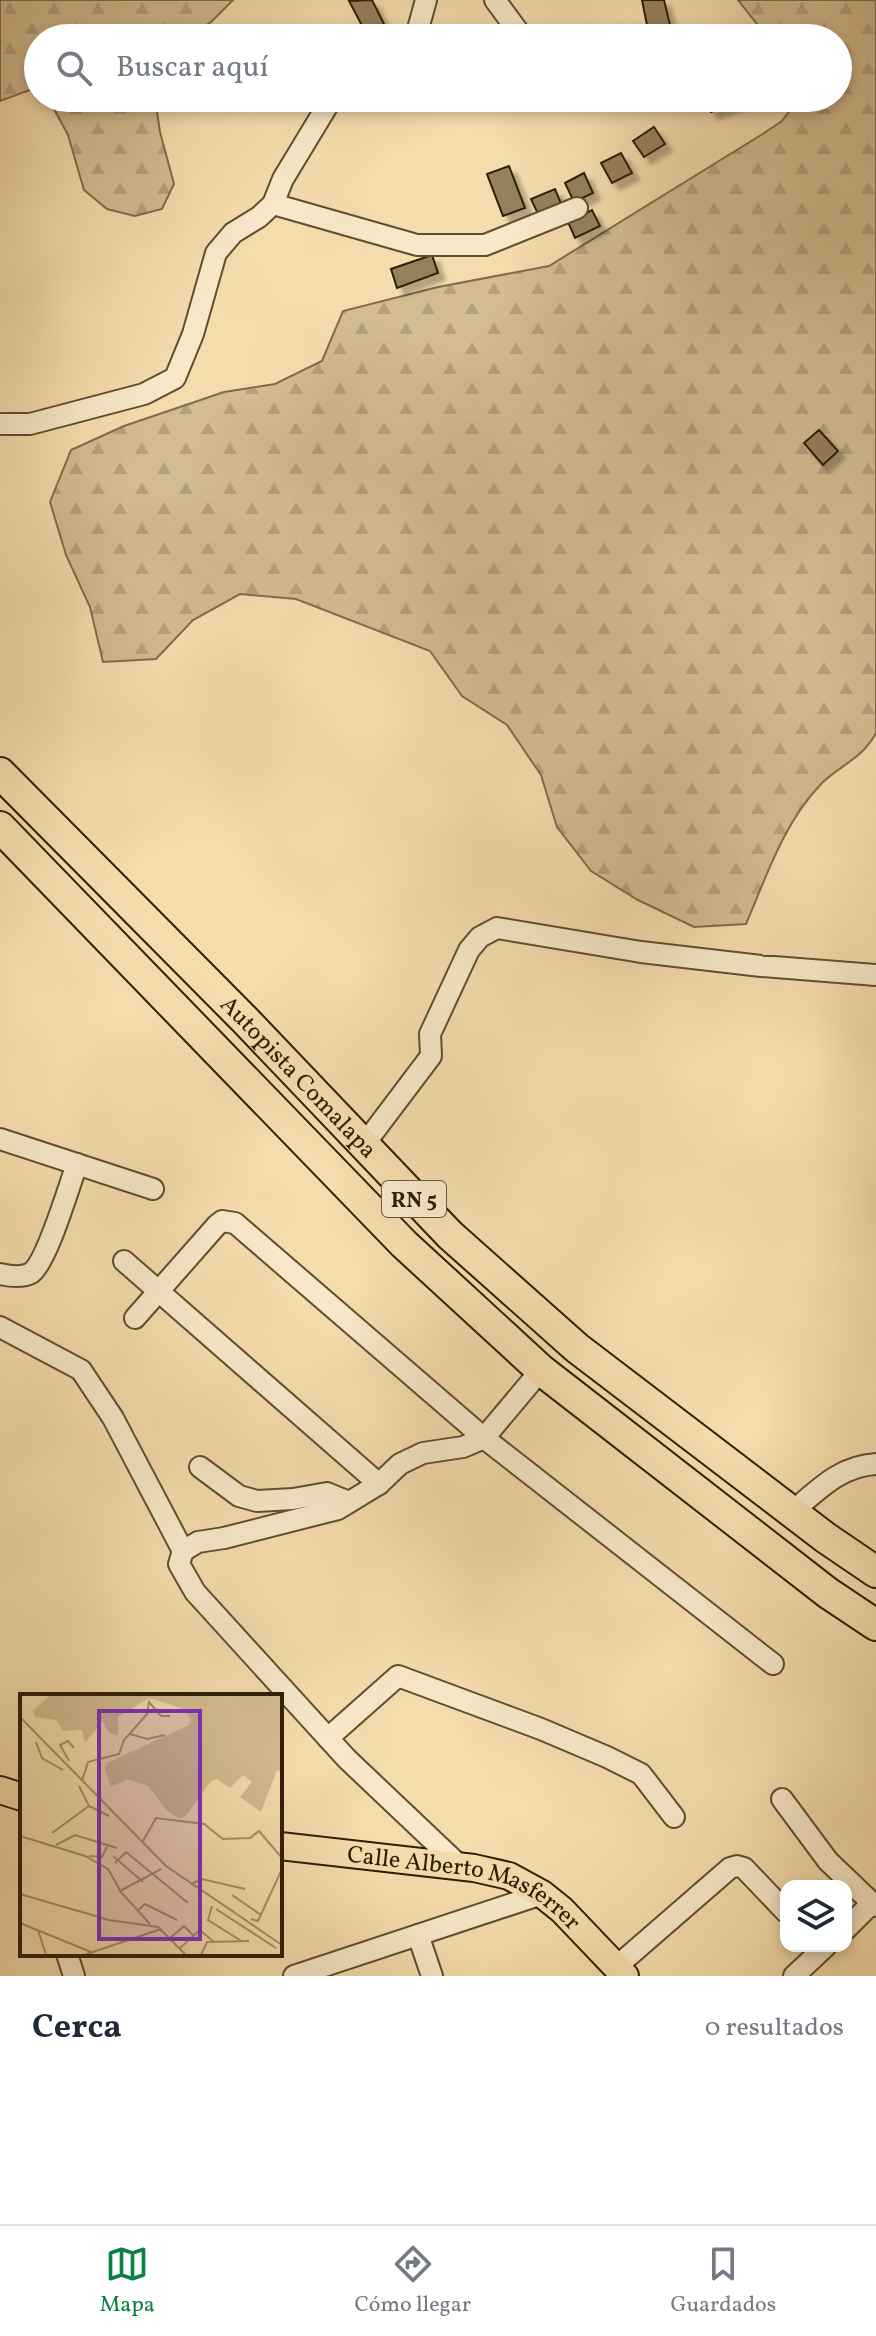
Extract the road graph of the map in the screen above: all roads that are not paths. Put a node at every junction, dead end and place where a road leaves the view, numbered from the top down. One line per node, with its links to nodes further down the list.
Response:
1 (426, 0): 3 (street)
2 (495, 0): 4 (street)
3 (419, 24)
4 (513, 24)
5 (324, 112): 6 (street)
6 (273, 204): 7 (street); 8 (street)
7 (577, 208)
8 (0, 424)
9 (0, 773): 13 (highway, Autopista Comalapa / RN 5)
10 (0, 827): 21 (highway, Autopista Comalapa / RN 5)
11 (876, 975): 13 (street)
12 (0, 1139): 14 (street)
13 (363, 1146): 27 (highway, Autopista Comalapa / RN 5)
14 (77, 1164): 15 (street); 17 (street)
15 (153, 1189)
16 (124, 1261): 18 (street)
17 (0, 1274)
18 (159, 1293): 19 (street); 22 (street); 25 (street)
19 (135, 1318)
20 (0, 1327): 28 (street)
21 (541, 1370): 22 (street); 30 (highway, Autopista Comalapa / RN 5)
22 (484, 1438): 25 (street); 31 (street)
23 (876, 1464): 27 (street)
24 (200, 1467): 26 (street)
25 (379, 1484): 26 (street)
26 (349, 1502): 28 (street)
27 (792, 1512): 29 (highway, Autopista Comalapa / RN 5)
28 (183, 1551): 32 (street)
29 (876, 1572)
30 (876, 1625)
31 (773, 1664)
32 (328, 1738): 36 (street); 38 (street)
33 (0, 1790): 34 (main road)
34 (20, 1796)
35 (782, 1799): 40 (street)
36 (674, 1817)
37 (282, 1846): 38 (main road, Calle Alberto Masferrer)
38 (461, 1867): 39 (main road, Calle Alberto Masferrer)
39 (542, 1894): 43 (street); 46 (main road, Calle Alberto Masferrer)
40 (874, 1904): 42 (street)
41 (780, 1906): 46 (street)
42 (852, 1924)
43 (418, 1935): 47 (street); 49 (street)
44 (817, 1952): 50 (street)
45 (68, 1956): 48 (street)
46 (620, 1971)
47 (301, 1975)
48 (74, 1976)
49 (432, 1976)
50 (794, 1976)

